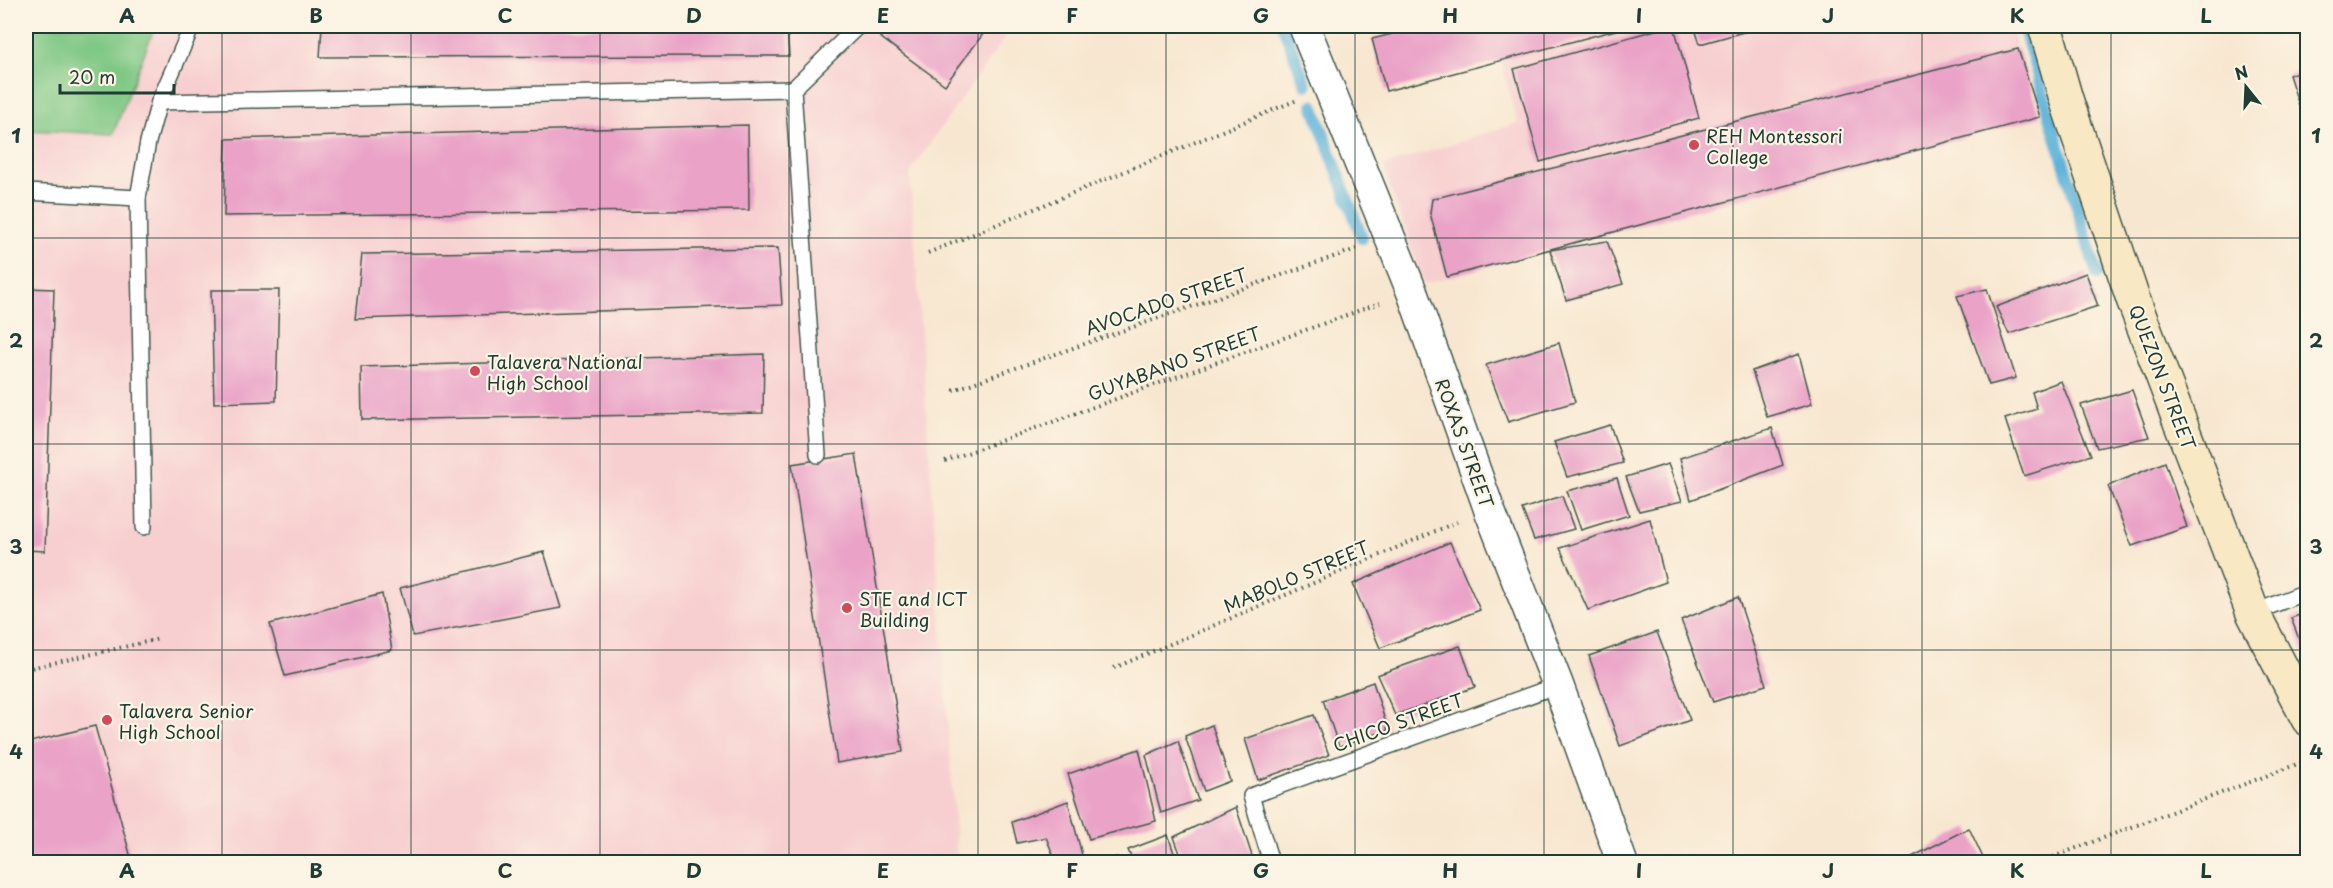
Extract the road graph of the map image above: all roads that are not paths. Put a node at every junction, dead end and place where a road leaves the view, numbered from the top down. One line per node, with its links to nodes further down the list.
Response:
1 (192, 26): 6 (lane)
2 (858, 26): 5 (lane)
3 (1304, 26): 13 (street, ROXAS STREET)
4 (2045, 26): 12 (street, QUEZON STREET)
5 (793, 89): 6 (lane); 9 (lane)
6 (159, 102): 8 (lane)
7 (26, 192): 8 (lane)
8 (138, 198): 10 (lane)
9 (818, 455)
10 (144, 527)
11 (2307, 591): 12 (lane)
12 (2253, 613): 14 (street, QUEZON STREET)
13 (1558, 685): 15 (lane, CHICO STREET); 16 (street, ROXAS STREET)
14 (2307, 719)
15 (1271, 862)
16 (1622, 862)

